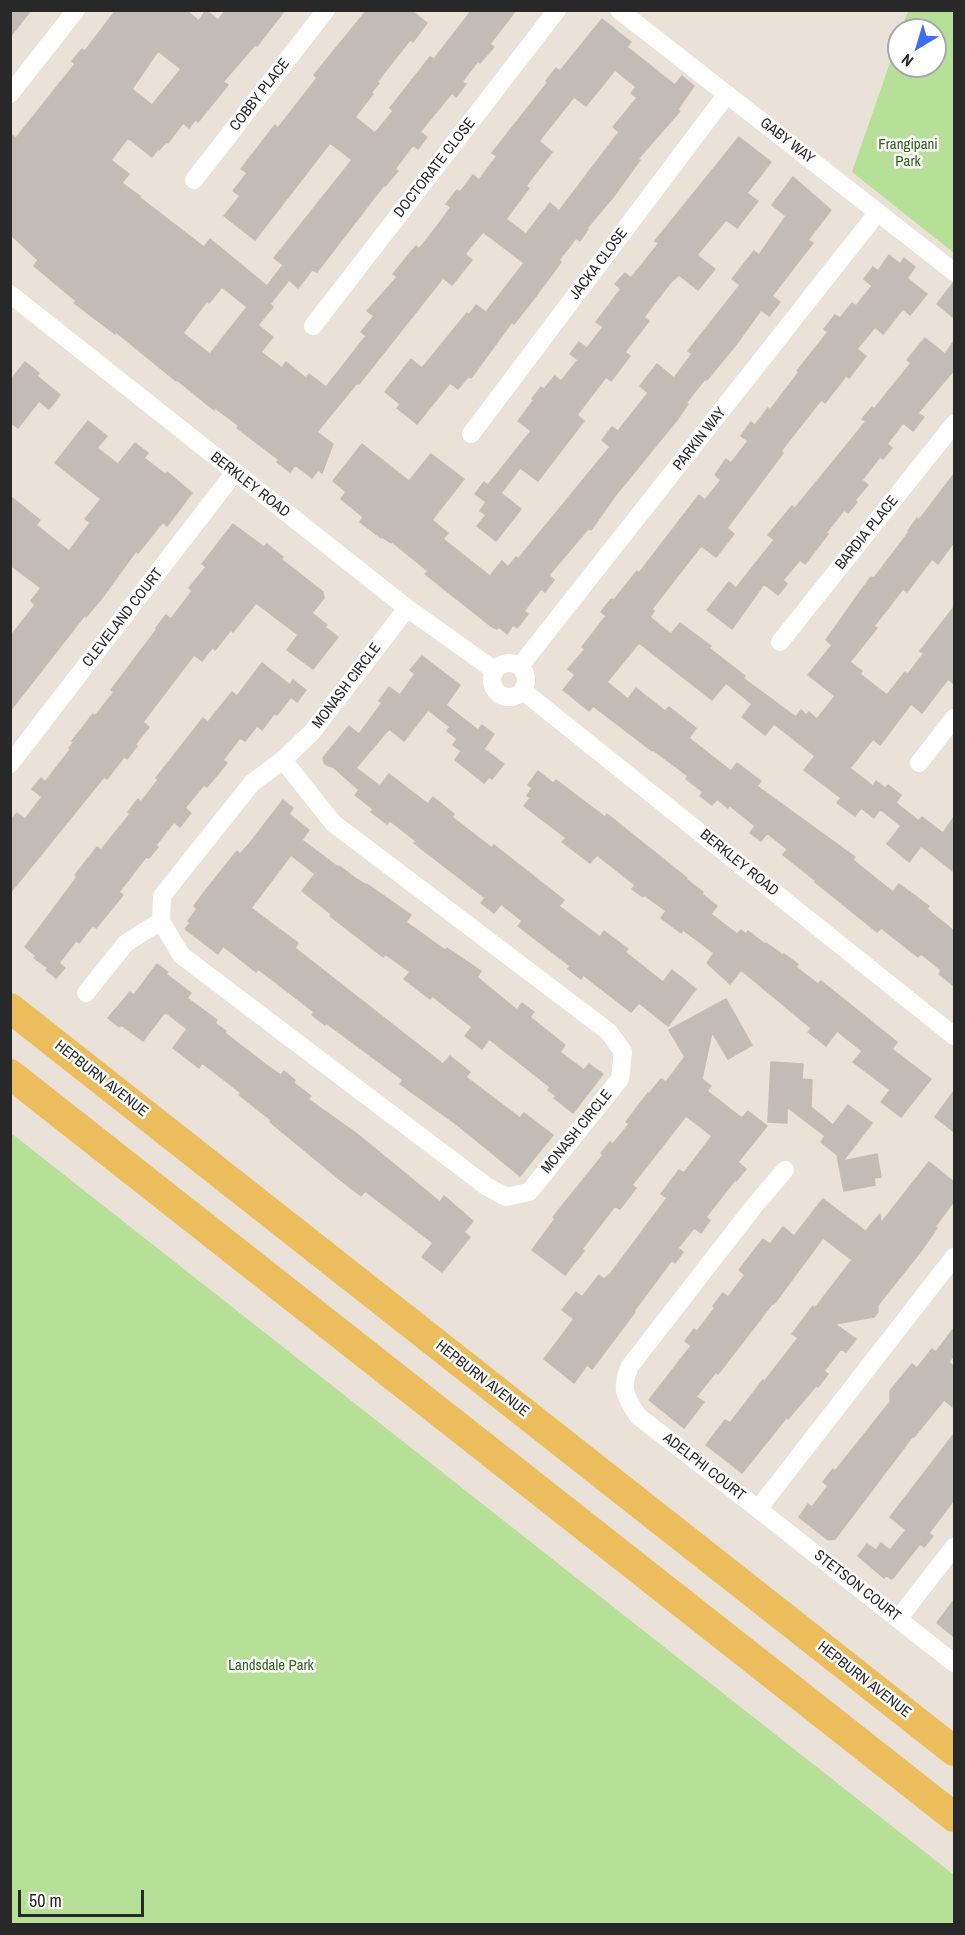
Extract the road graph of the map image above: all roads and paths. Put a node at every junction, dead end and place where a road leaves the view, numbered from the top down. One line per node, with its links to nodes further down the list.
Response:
1 (76, 10): 5 (street)
2 (326, 10): 7 (street, COBBY PLACE)
3 (557, 10): 11 (street, DOCTORATE CLOSE)
4 (619, 10): 6 (street, GABY WAY)
5 (10, 94)
6 (727, 94): 8 (street, GABY WAY); 13 (street, JACKA CLOSE)
7 (194, 180)
8 (878, 212): 9 (street, GABY WAY); 17 (street, PARKIN WAY)
9 (954, 272)
10 (10, 294): 14 (street, BERKLEY ROAD)
11 (313, 326)
12 (954, 424): 16 (street, BARDIA PLACE)
13 (471, 434)
14 (235, 472): 15 (street, BERKLEY ROAD); 23 (street, CLEVELAND COURT)
15 (407, 608): 18 (street, BERKLEY ROAD); 21 (street, MONASH CIRCLE)
16 (780, 642)
17 (520, 666): 18 (street); 19 (street)
18 (494, 670): 19 (street)
19 (523, 691): 27 (street, BERKLEY ROAD)
20 (954, 718): 22 (street)
21 (283, 760): 24 (street, MONASH CIRCLE); 24 (street, MONASH CIRCLE)
22 (919, 763)
23 (10, 764)
24 (161, 921): 25 (street)
25 (86, 993)
26 (10, 1008): 35 (main road, HEPBURN AVENUE)
27 (954, 1036)
28 (10, 1074): 36 (main road)
29 (785, 1170): 31 (street, ADELPHI COURT)
30 (954, 1257): 31 (street, ADELPHI COURT)
31 (758, 1509): 33 (street, STETSON COURT)
32 (954, 1547): 33 (street)
33 (898, 1619): 34 (street, STETSON COURT)
34 (954, 1663)
35 (954, 1751)
36 (954, 1817)

